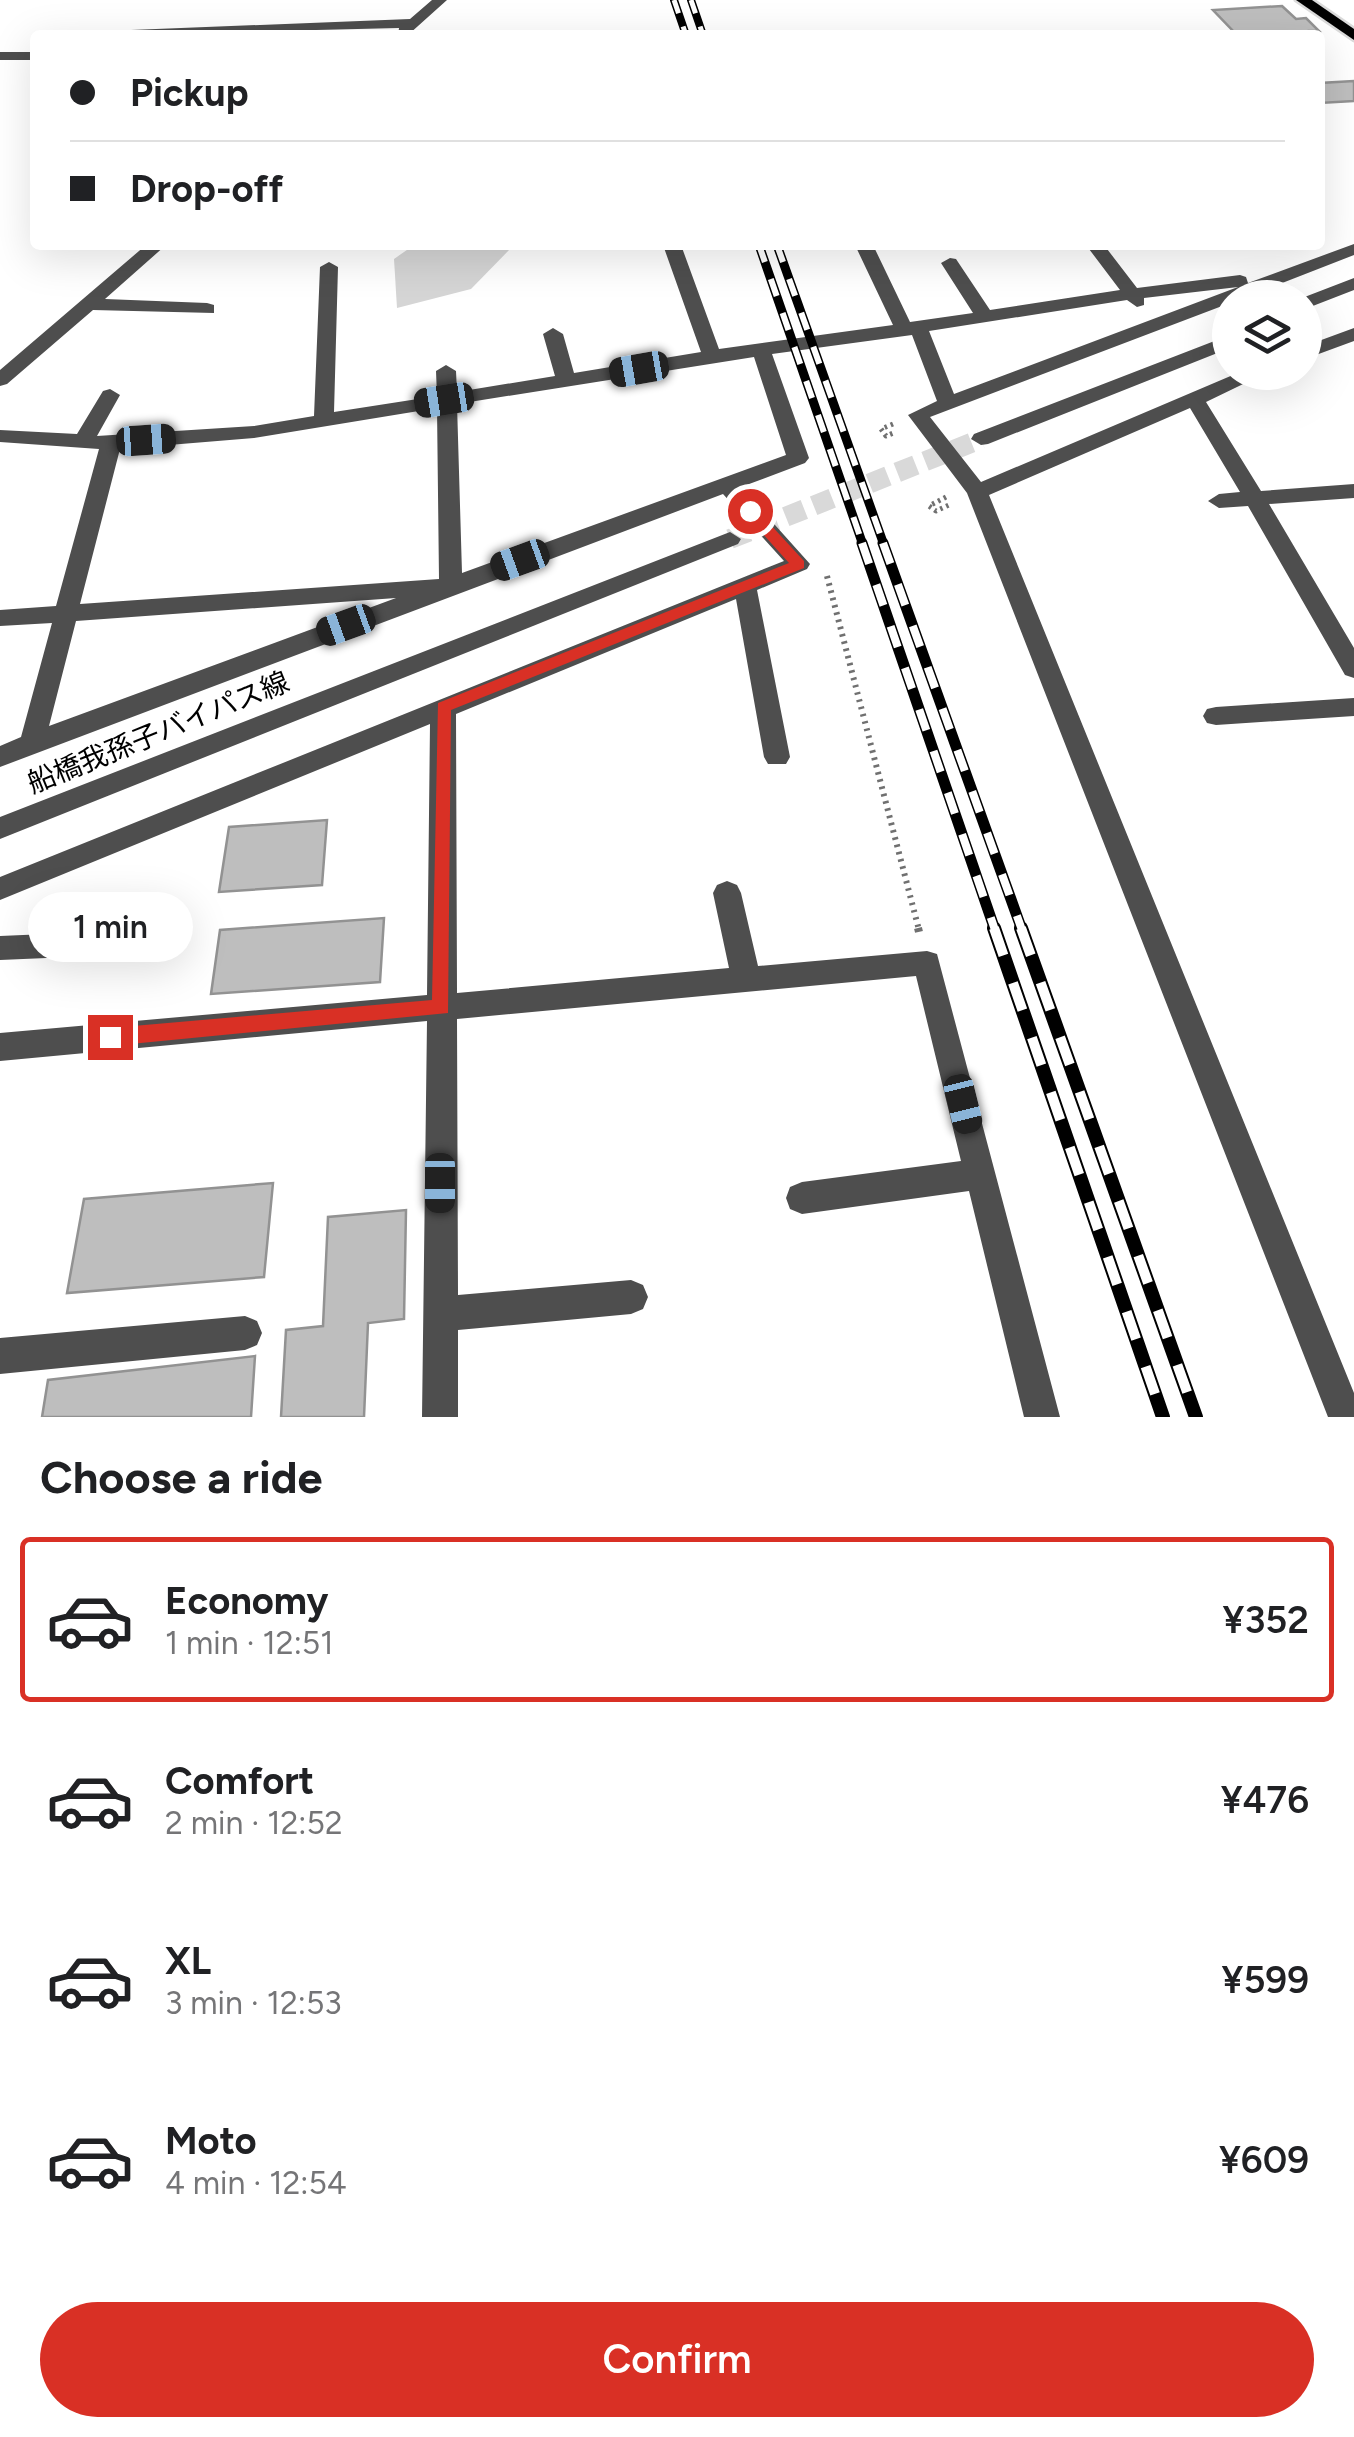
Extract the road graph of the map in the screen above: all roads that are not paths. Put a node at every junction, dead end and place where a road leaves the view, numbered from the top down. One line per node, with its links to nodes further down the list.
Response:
1 (440, 0): 3 (street)
2 (1303, 0): 6 (main road)
3 (414, 22): 4 (street); 5 (street)
4 (224, 30)
5 (405, 30)
6 (1354, 36)
7 (0, 56): 8 (street)
8 (30, 56)
9 (1354, 249): 14 (street)
10 (151, 250): 22 (street)
11 (674, 250): 33 (street)
12 (867, 250): 27 (street)
13 (1098, 250): 19 (street)
14 (1327, 250): 17 (street)
15 (950, 263): 25 (street)
16 (329, 267): 42 (street)
17 (1274, 278): 19 (street); 26 (street)
18 (1354, 284): 20 (street)
19 (1127, 293): 25 (street); 26 (street)
20 (1322, 296)
21 (1354, 302): 24 (street)
22 (89, 304): 23 (street); 35 (street)
23 (208, 309)
24 (1322, 313)
25 (985, 317): 27 (street)
26 (1161, 322): 41 (street)
27 (912, 330): 32 (street); 41 (street)
28 (553, 334): 36 (street)
29 (1354, 334): 30 (street)
30 (1322, 347)
31 (1212, 348): 44 (street)
32 (760, 350): 33 (street); 47 (street)
33 (712, 356): 36 (street)
34 (446, 371): 40 (street)
35 (0, 380)
36 (566, 382): 40 (street)
37 (1214, 390): 39 (street)
38 (110, 395): 45 (street)
39 (1192, 399): 49 (street); 50 (street)
40 (444, 400): 42 (street); 53 (street)
41 (948, 404): 49 (street)
42 (324, 420): 46 (street)
43 (0, 436): 45 (street)
44 (981, 439)
45 (83, 442): 46 (street)
46 (111, 442): 55 (street)
47 (726, 484): 53 (street); 54 (street)
48 (1354, 492): 50 (street)
49 (969, 496): 80 (street)
50 (1255, 498): 51 (street); 57 (street)
51 (1219, 501)
52 (730, 539): 64 (street, 船橋我孫子バイパス線)
53 (451, 586): 55 (street); 61 (street)
54 (745, 586): 58 (street); 63 (street)
55 (66, 614): 56 (street); 61 (street)
56 (0, 618)
57 (1354, 669)
58 (443, 707): 65 (street); 70 (street)
59 (1354, 707): 60 (street)
60 (1216, 716)
61 (32, 743): 62 (street)
62 (0, 756)
63 (777, 757)
64 (0, 828)
65 (0, 889)
66 (727, 892): 69 (street)
67 (116, 943): 68 (street)
68 (0, 948)
69 (746, 979): 70 (street); 72 (street)
70 (442, 1007): 71 (street); 75 (street)
71 (0, 1047)
72 (981, 1174): 73 (street); 79 (street)
73 (802, 1198)
74 (631, 1297): 75 (street)
75 (440, 1314): 78 (street)
76 (245, 1333): 77 (street)
77 (0, 1356)
78 (440, 1417)
79 (1042, 1417)
80 (1346, 1417)

